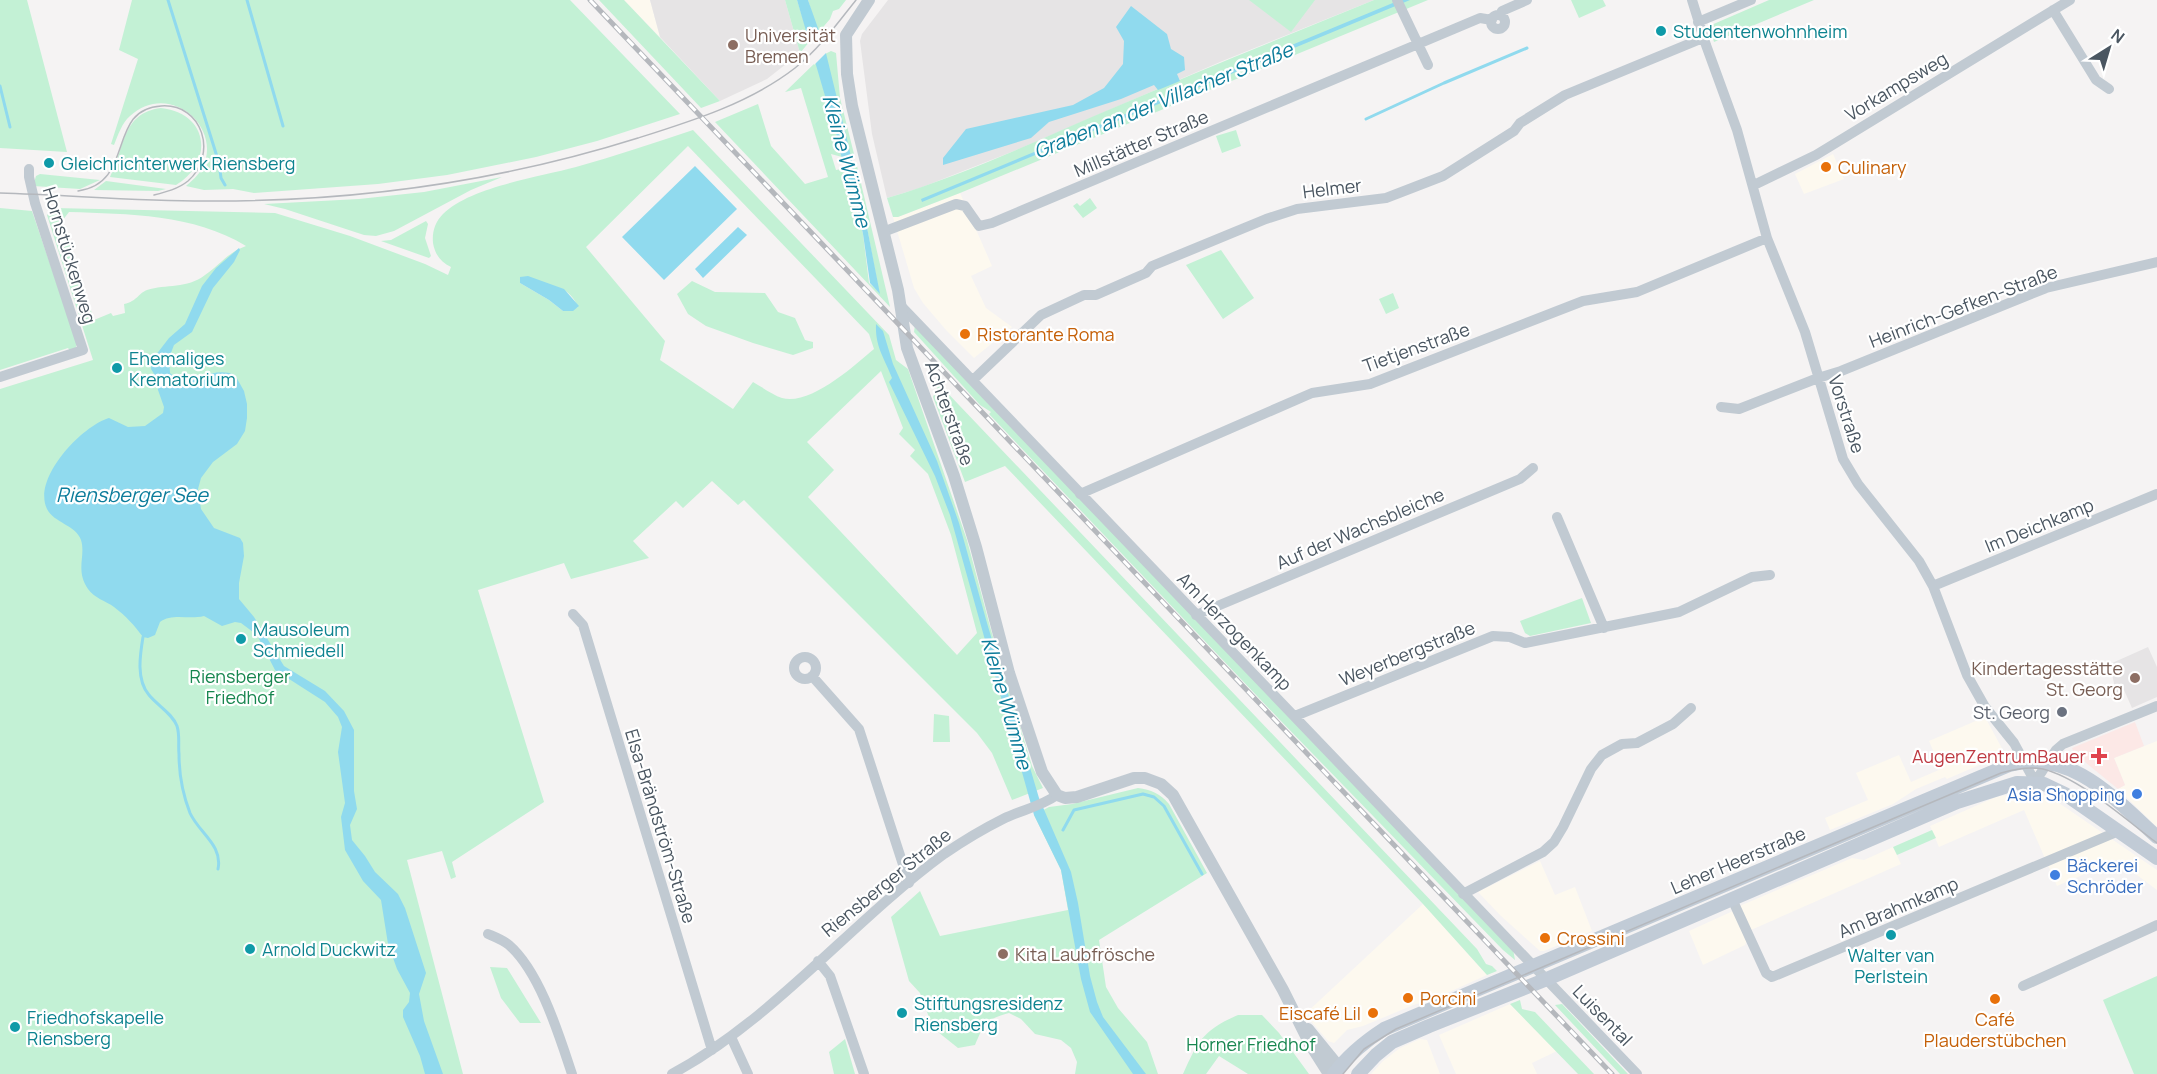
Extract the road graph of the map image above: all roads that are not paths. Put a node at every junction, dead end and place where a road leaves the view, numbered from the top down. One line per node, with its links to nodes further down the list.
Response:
1 (869, 0): 15 (street, Achterstraße)
2 (1397, 0): 10 (street)
3 (1527, 0): 10 (street)
4 (1692, 0): 8 (street, Vorstraße)
5 (1751, 0): 8 (street)
6 (2070, 0): 7 (street, Vorkampsweg)
7 (2053, 10): 12 (street); 14 (street, Vorkampsweg)
8 (1698, 22): 9 (street, Vorstraße)
9 (1703, 38): 14 (street, Vorstraße); 21 (street, Helmer)
10 (1418, 45): 11 (street); 15 (street, Millstätter Straße)
11 (1428, 65)
12 (2109, 88)
13 (29, 169): 19 (street, Hornstückenweg)
14 (1754, 185): 16 (street, Vorstraße)
15 (884, 232): 18 (street, Achterstraße)
16 (1767, 238): 20 (street, Vorstraße); 24 (street, Tietjenstraße)
17 (2157, 262): 20 (street, Heinrich-Gefken-Straße)
18 (901, 306): 21 (street, Am Herzogenkamp); 39 (street, Achterstraße)
19 (0, 377)
20 (1818, 378): 22 (street, Heinrich-Gefken-Straße); 28 (street, Vorstraße)
21 (973, 380): 24 (street, Am Herzogenkamp)
22 (1721, 407)
23 (1533, 468): 30 (street, Auf der Wachsbleiche)
24 (1080, 494): 30 (street, Am Herzogenkamp)
25 (2157, 494): 28 (street, Im Deichkamp)
26 (1557, 517): 31 (street)
27 (1770, 575): 31 (street, Weyerbergstraße)
28 (1933, 586): 36 (street, Vorstraße)
29 (573, 614): 53 (street, Elsa-Brändström-Straße)
30 (1196, 615): 35 (street, Am Herzogenkamp)
31 (1604, 628): 35 (street, Weyerbergstraße)
32 (812, 676): 43 (street)
33 (2157, 706): 37 (street)
34 (1691, 708): 44 (street)
35 (1295, 716): 44 (street, Am Herzogenkamp)
36 (2024, 761): 37 (main road, Leher Heerstraße); 38 (street, Vorstraße); 49 (main road, Leher Heerstraße)
37 (2048, 762): 38 (street); 41 (main road, Leher Heerstraße)
38 (2035, 783): 40 (main road, Leher Heerstraße); 45 (main road, Leher Heerstraße)
39 (1057, 795): 43 (street, Riensberger Straße); 54 (street)
40 (2118, 831): 42 (main road, Leher Heerstraße); 45 (street, Am Brahmkamp)
41 (2157, 837)
42 (2157, 858)
43 (909, 883): 48 (street, Riensberger Straße)
44 (1463, 894): 49 (street, Am Herzogenkamp)
45 (1732, 899): 50 (main road, Leher Heerstraße)
46 (2157, 925): 51 (street)
47 (488, 934): 55 (street)
48 (818, 961): 52 (street, Riensberger Straße); 58 (street)
49 (1534, 965): 50 (street, Am Herzogenkamp); 54 (main road, Leher Heerstraße)
50 (1546, 979): 59 (main road, Leher Heerstraße); 60 (street, Luisental)
51 (2023, 986)
52 (731, 1037): 53 (street, Riensberger Straße); 57 (street)
53 (712, 1050): 56 (street, Riensberger Straße)
54 (1337, 1072)
55 (572, 1074)
56 (672, 1074)
57 (748, 1074)
58 (864, 1074)
59 (1358, 1074)
60 (1637, 1074)

